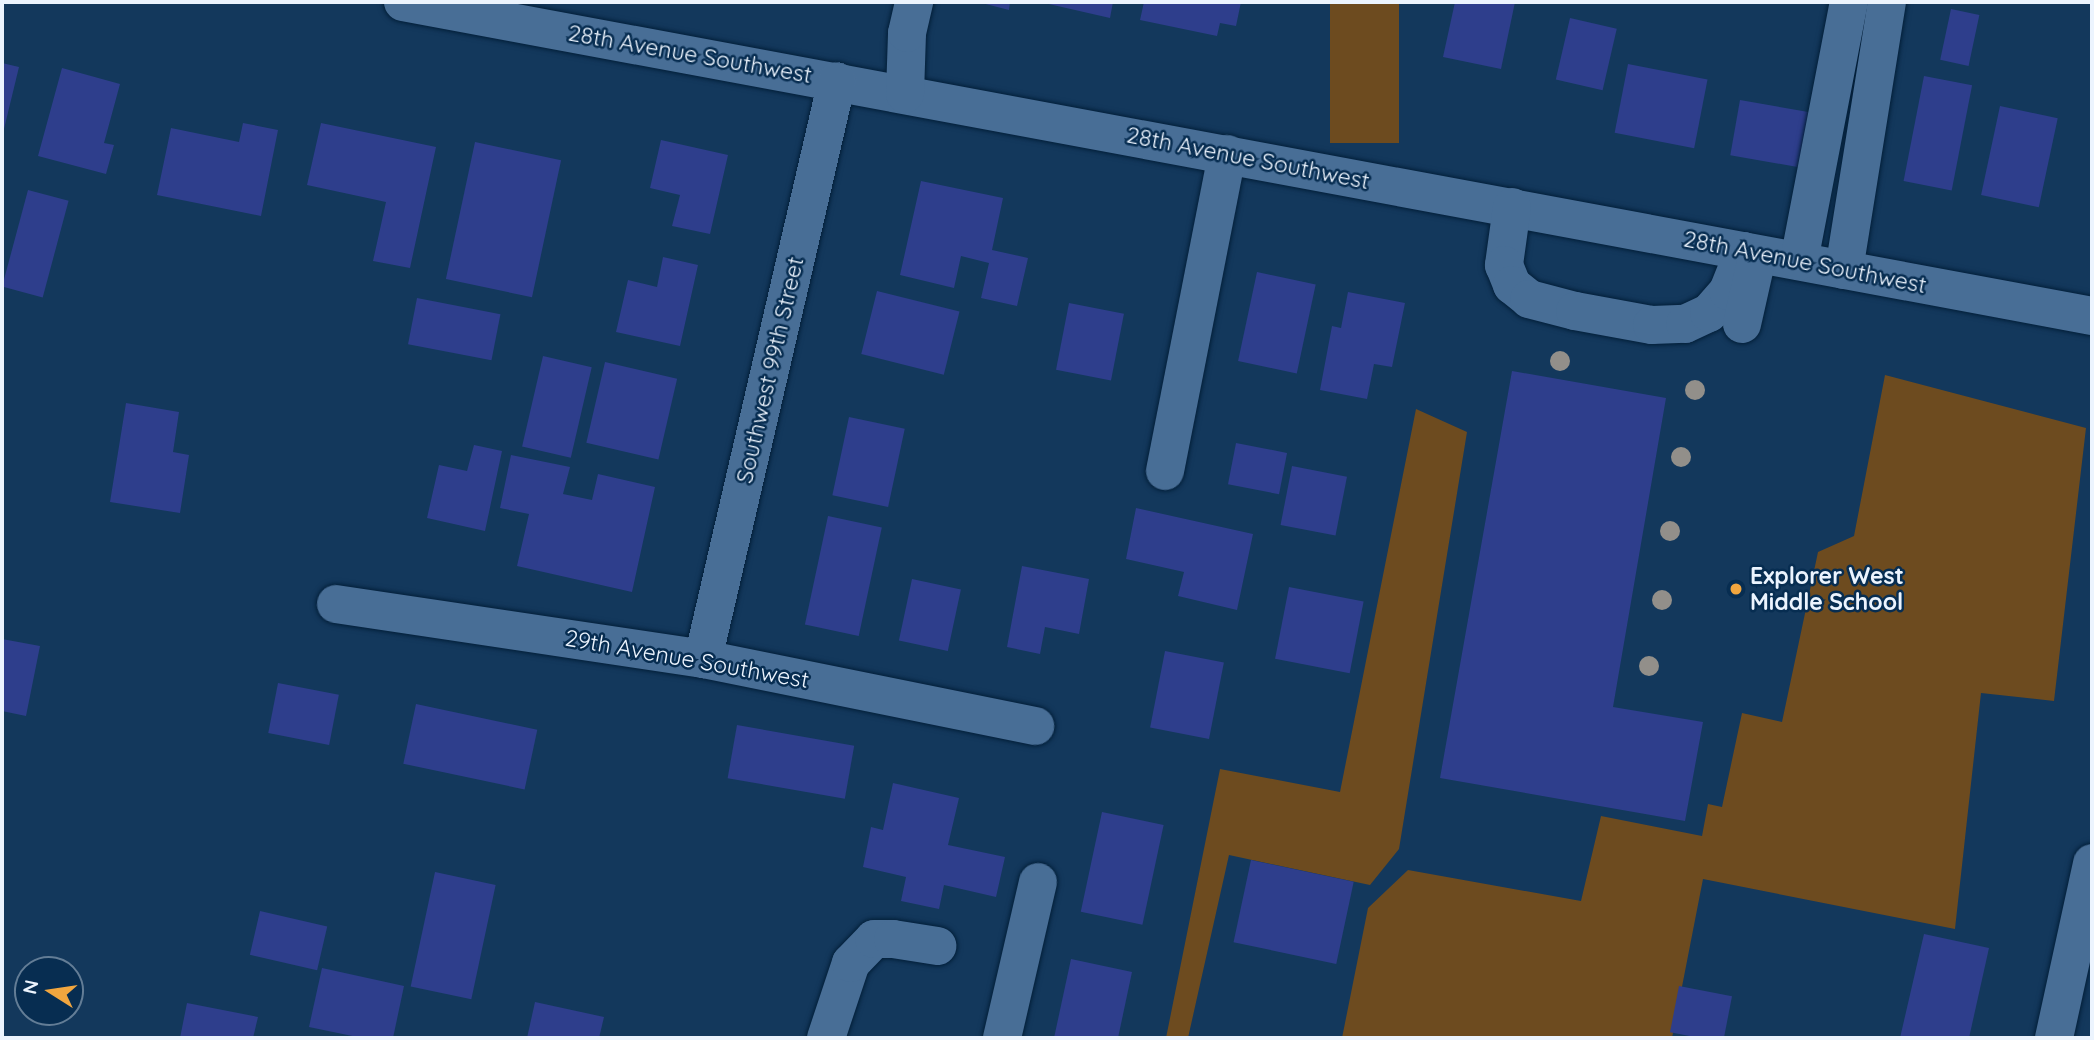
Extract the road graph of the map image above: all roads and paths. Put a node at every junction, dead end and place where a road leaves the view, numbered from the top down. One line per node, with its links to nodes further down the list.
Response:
1 (403, 2): 5 (street, 28th Avenue Southwest)
2 (914, 2): 6 (street)
3 (1849, 2): 10 (street)
4 (1886, 2): 11 (street)
5 (837, 81): 6 (street, 28th Avenue Southwest); 16 (street, Southwest 99th Street)
6 (905, 94): 7 (street, 28th Avenue Southwest)
7 (1227, 154): 8 (street, 28th Avenue Southwest); 14 (street)
8 (1512, 207): 9 (street, 28th Avenue Southwest); 9 (street)
9 (1751, 252): 10 (street, 28th Avenue Southwest); 13 (street)
10 (1799, 261): 11 (street, 28th Avenue Southwest)
11 (1844, 270): 12 (street, 28th Avenue Southwest)
12 (2092, 316)
13 (1742, 324)
14 (1165, 471)
15 (336, 604): 16 (street, 29th Avenue Southwest)
16 (703, 659): 17 (street, 29th Avenue Southwest)
17 (1035, 726)
18 (2092, 863): 23 (street)
19 (1038, 882): 22 (street)
20 (937, 946): 21 (street)
21 (826, 1038)
22 (1002, 1038)
23 (2054, 1038)

